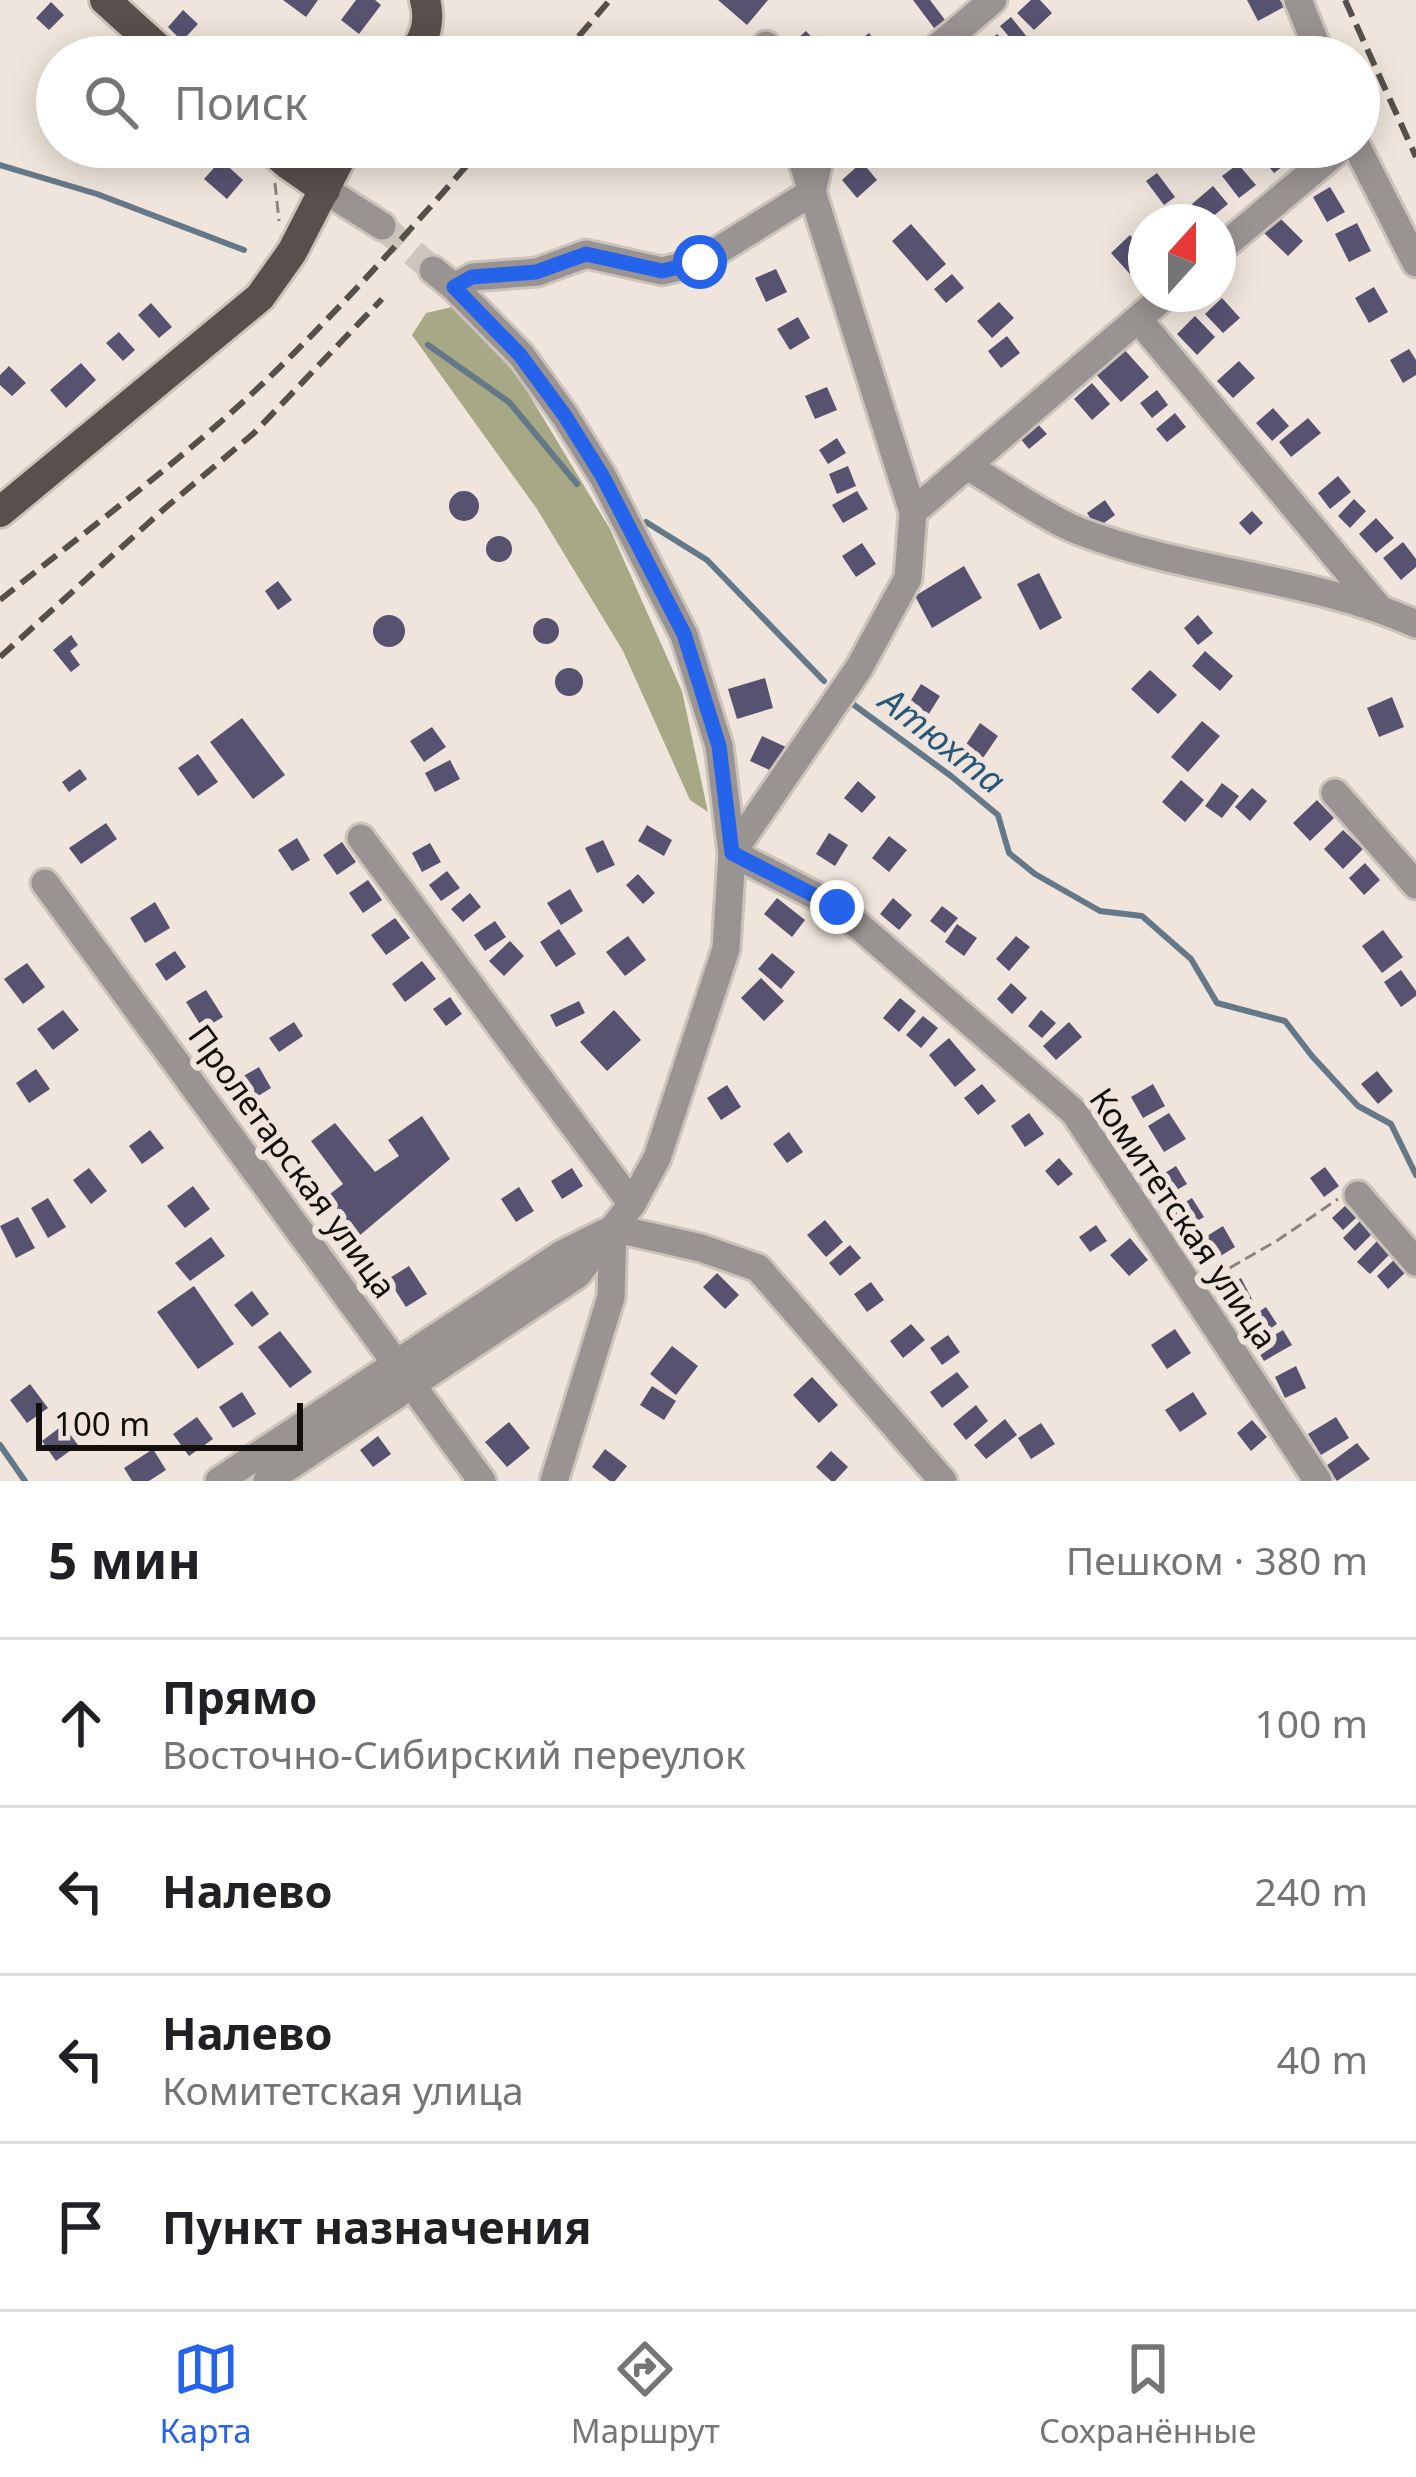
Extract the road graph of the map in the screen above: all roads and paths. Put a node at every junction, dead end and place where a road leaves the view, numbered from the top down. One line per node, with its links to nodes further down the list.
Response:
1 (105, 0): 5 (main road)
2 (425, 0): 6 (main road)
3 (993, 0): 7 (street)
4 (1298, 0): 8 (street)
5 (145, 36)
6 (423, 36)
7 (951, 36)
8 (1313, 36)
9 (277, 168): 18 (path)
10 (295, 168): 16 (main road)
11 (336, 168): 16 (main road)
12 (804, 168): 17 (street)
13 (818, 168): 17 (street)
14 (1317, 168): 20 (street)
15 (1368, 168): 21 (street)
16 (325, 190): 19 (street); 25 (main road)
17 (812, 193): 26 (street); 31 (street)
18 (279, 226)
19 (382, 226)
20 (1236, 236)
21 (1416, 262)
22 (1146, 312): 23 (street)
23 (1138, 319): 24 (street); 27 (street)
24 (967, 466): 26 (street); 27 (street)
25 (5, 499)
26 (914, 512): 31 (street)
27 (1377, 606): 28 (street)
28 (1416, 624)
29 (1335, 793): 33 (street)
30 (361, 838): 35 (street)
31 (732, 853): 35 (street); 38 (street, Комитетская улица)
32 (45, 884): 39 (street, Пролетарская улица)
33 (1416, 885)
34 (1358, 1195): 37 (street); 38 (path)
35 (632, 1204): 36 (street)
36 (614, 1228): 39 (street); 43 (street); 44 (street)
37 (1416, 1262)
38 (1192, 1290): 45 (street, Комитетская улица)
39 (404, 1374): 40 (street); 41 (street); 42 (street, Пролетарская улица)
40 (219, 1481)
41 (267, 1481)
42 (482, 1481)
43 (554, 1481)
44 (943, 1481)
45 (1318, 1481)

